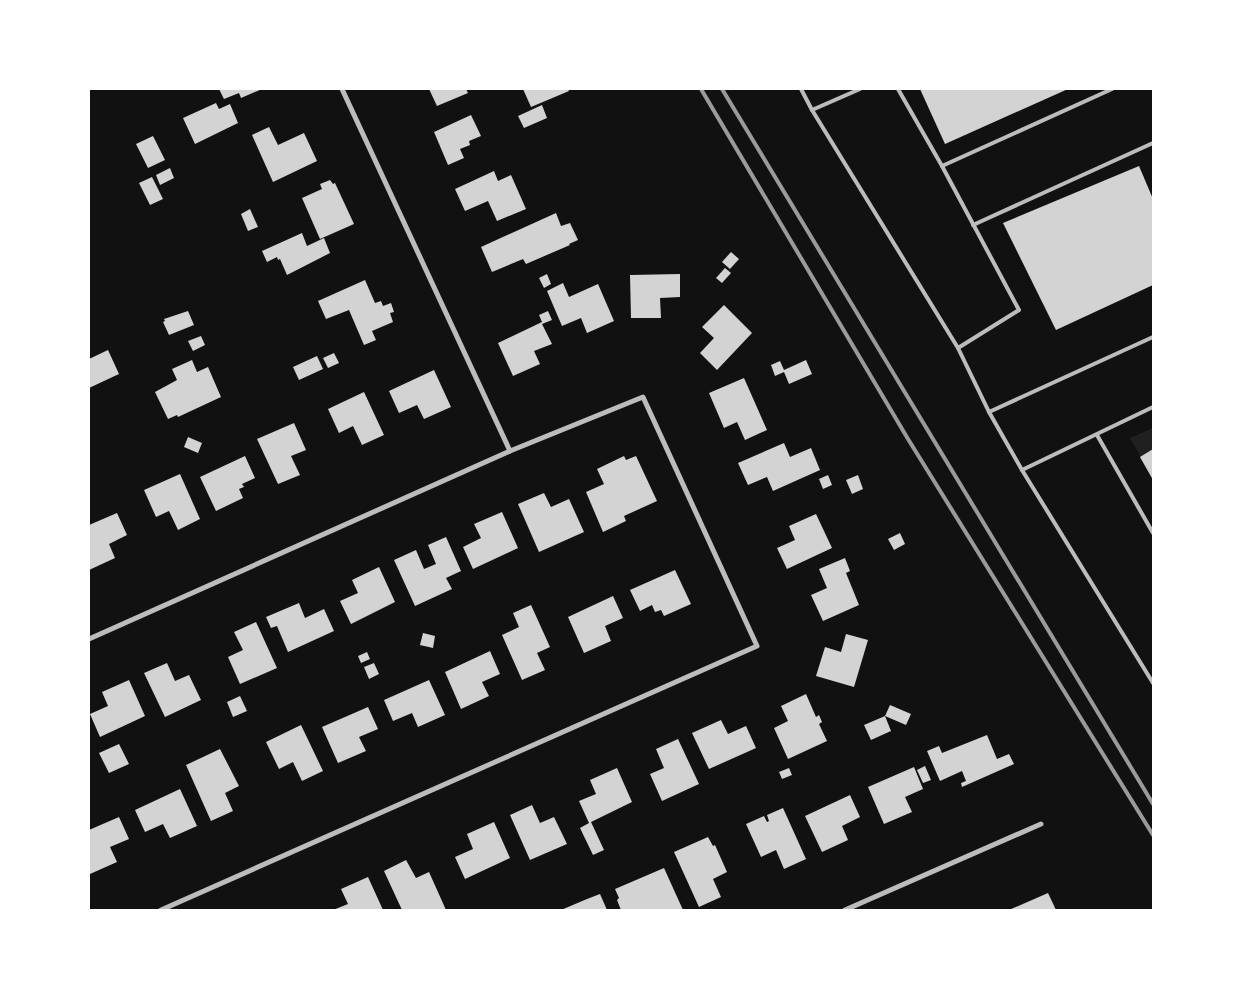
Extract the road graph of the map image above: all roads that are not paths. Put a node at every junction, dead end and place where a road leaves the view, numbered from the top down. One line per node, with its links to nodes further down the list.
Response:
1 (342, 89): 15 (street)
2 (801, 89): 6 (lane)
3 (860, 89): 6 (lane)
4 (898, 89): 8 (lane)
5 (1112, 89): 8 (lane)
6 (812, 110): 11 (lane)
7 (1153, 143): 9 (lane)
8 (942, 166): 9 (lane)
9 (973, 225): 11 (lane)
10 (1153, 337): 13 (lane)
11 (958, 348): 13 (lane)
12 (1153, 407): 14 (lane)
13 (989, 412): 16 (lane)
14 (1096, 435): 16 (lane); 17 (lane)
15 (510, 452): 18 (street); 21 (street)
16 (1022, 470): 19 (lane)
17 (1153, 532)
18 (89, 639)
19 (1153, 683)
20 (1041, 824): 22 (street)
21 (161, 910)
22 (845, 910)

